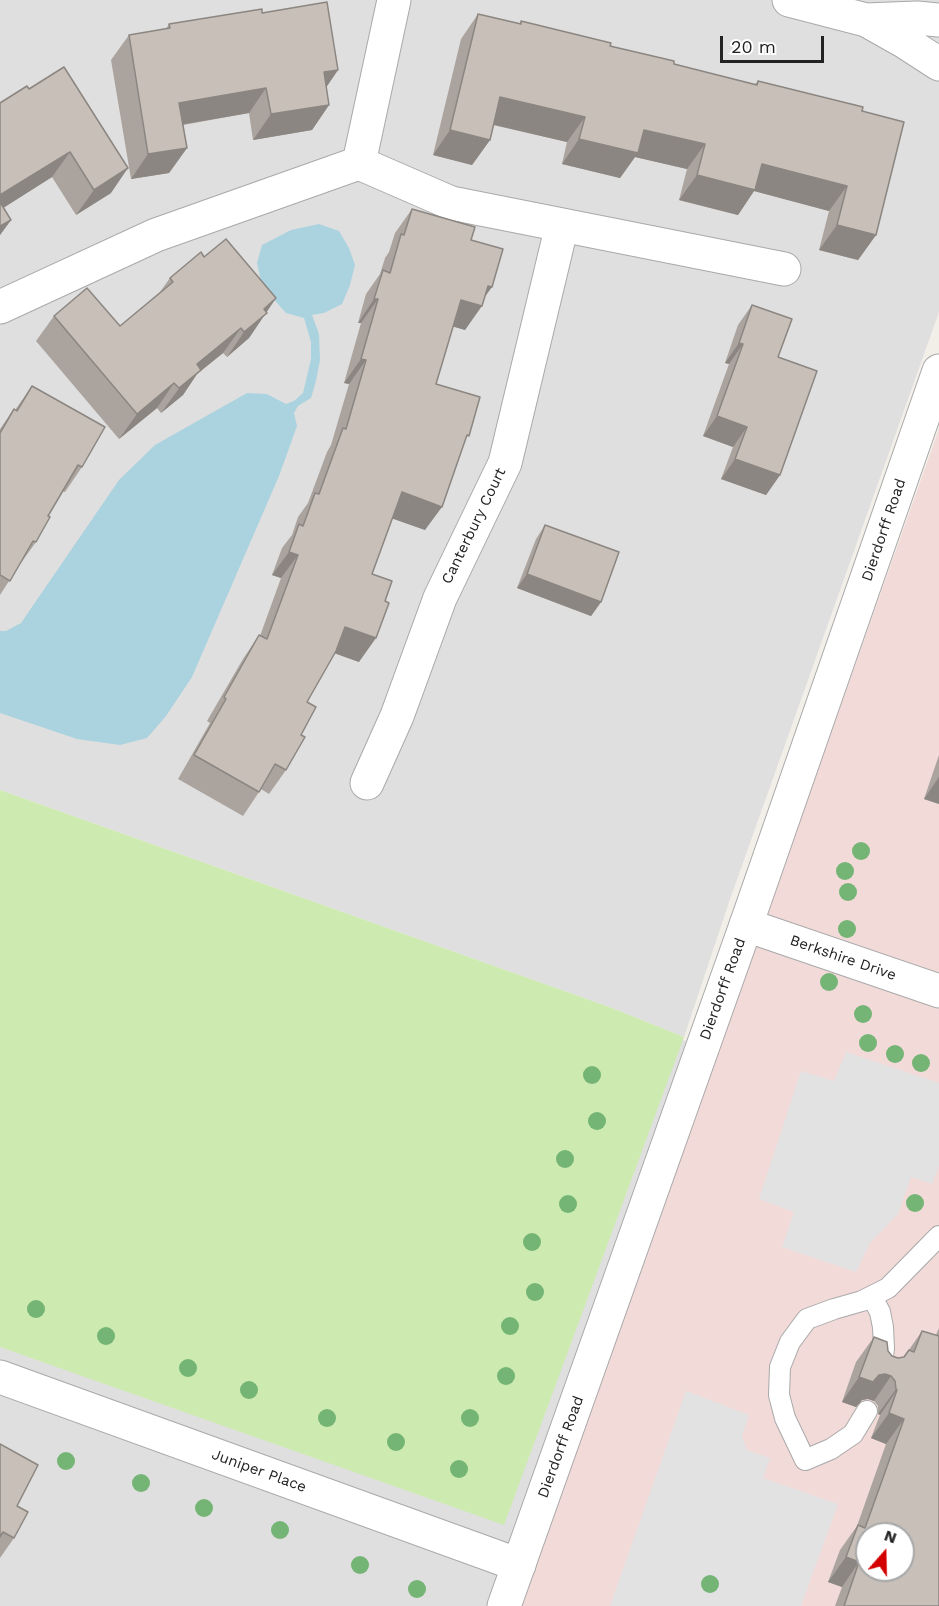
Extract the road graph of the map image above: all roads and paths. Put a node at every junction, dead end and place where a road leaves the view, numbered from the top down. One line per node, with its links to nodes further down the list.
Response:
1 (394, 0): 6 (street)
2 (789, 0): 3 (street)
3 (866, 20): 4 (street); 5 (street)
4 (939, 20)
5 (939, 64)
6 (359, 163): 7 (street); 9 (street)
7 (562, 225): 8 (street); 11 (street, Canterbury Court)
8 (784, 269)
9 (0, 307)
10 (939, 371): 12 (street, Dierdorff Road)
11 (367, 783)
12 (746, 925): 13 (street, Berkshire Drive); 19 (street, Dierdorff Road)
13 (939, 991)
14 (939, 1236): 15 (lane)
15 (872, 1297): 16 (lane); 18 (lane)
16 (881, 1371)
17 (0, 1377): 19 (street, Juniper Place)
18 (867, 1411)
19 (519, 1565): 20 (street, Dierdorff Road)
20 (504, 1606)

